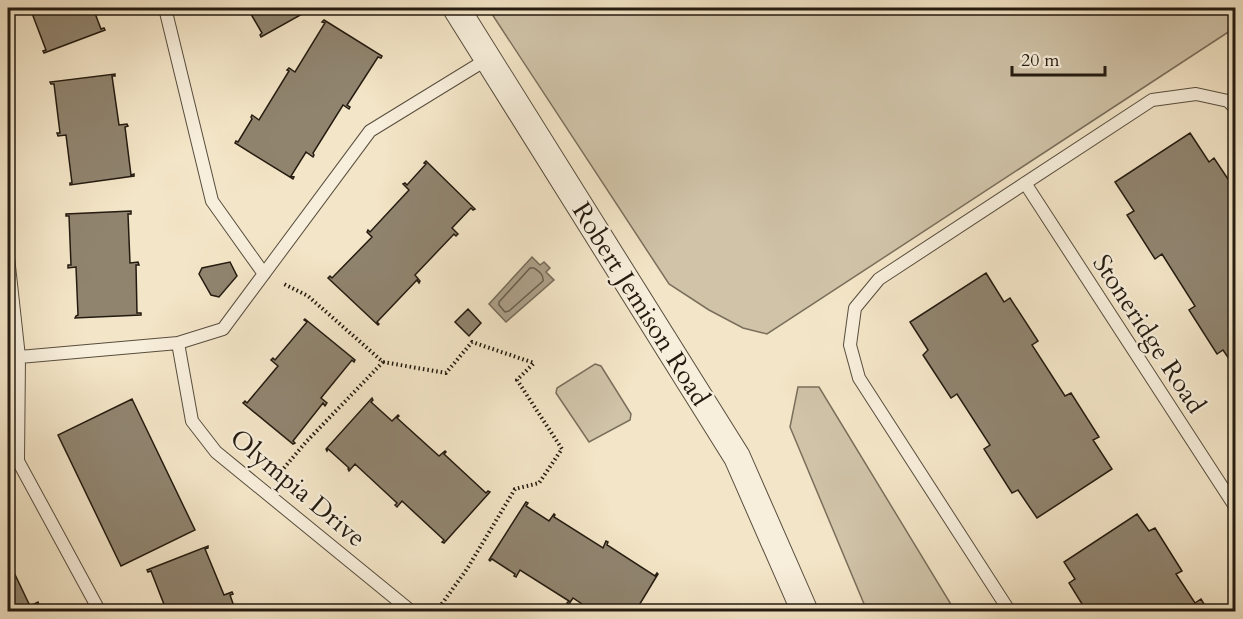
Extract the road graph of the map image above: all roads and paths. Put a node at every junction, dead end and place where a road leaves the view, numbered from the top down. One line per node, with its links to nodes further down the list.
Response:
1 (165, 8): 7 (lane)
2 (456, 8): 3 (street, Robert Jemison Road)
3 (489, 58): 7 (lane); 16 (street, Robert Jemison Road)
4 (1236, 109): 5 (lane)
5 (1025, 183): 12 (lane, Stoneridge Road); 17 (lane)
6 (8, 257): 9 (lane)
7 (264, 274): 8 (lane); 10 (path)
8 (178, 343): 9 (lane); 11 (lane, Olympia Drive)
9 (14, 358): 13 (lane)
10 (383, 362): 11 (path); 15 (path)
11 (265, 491): 14 (lane, Olympia Drive)
12 (1236, 508)
13 (100, 612)
14 (412, 612)
15 (436, 612)
16 (805, 612)
17 (1010, 612)

